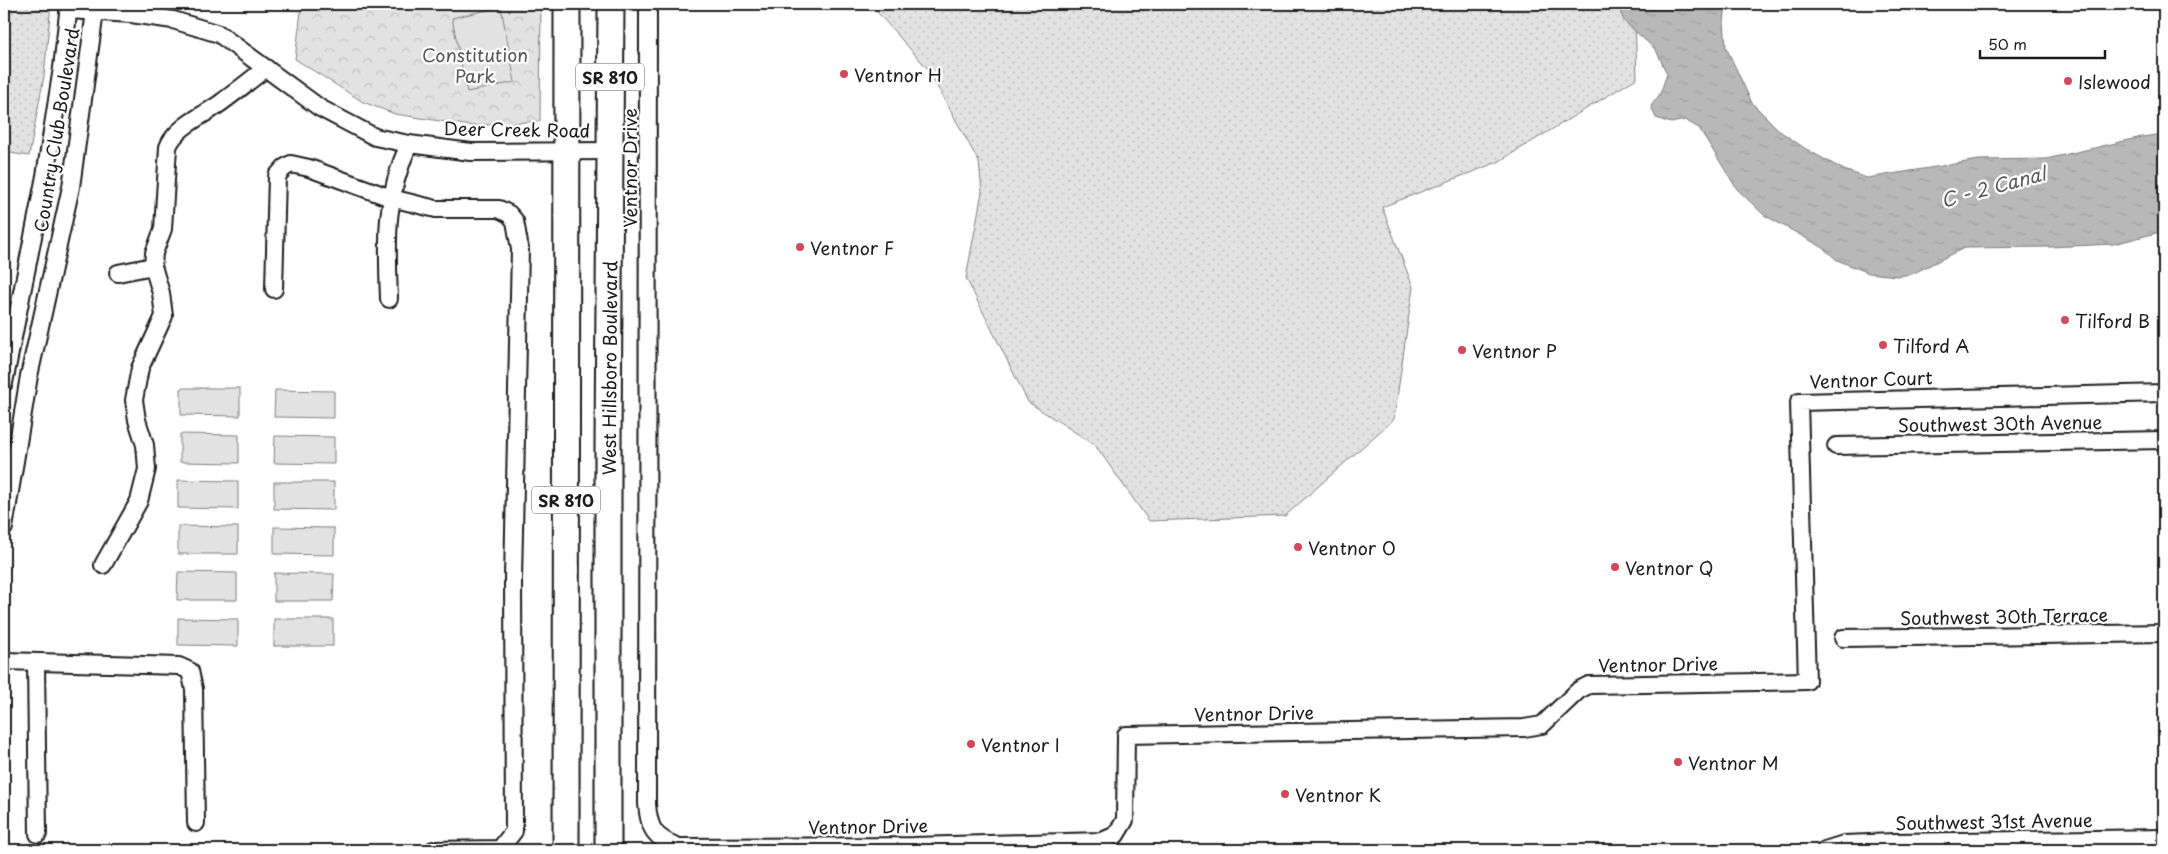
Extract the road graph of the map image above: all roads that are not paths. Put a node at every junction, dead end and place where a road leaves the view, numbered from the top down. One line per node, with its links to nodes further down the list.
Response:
1 (567, 4): 8 (main road, SR 810)
2 (611, 4): 9 (main road, West Hillsboro Boulevard / SR 810)
3 (648, 4): 25 (street, Ventnor Drive)
4 (69, 7): 5 (street, Deer Creek Road); 15 (street, Country Club Boulevard)
5 (96, 8): 6 (street, Deer Creek Road); 19 (street, Country Club Boulevard)
6 (266, 68): 7 (street, Deer Creek Road); 11 (street)
7 (409, 144): 8 (street, Deer Creek Road); 10 (street)
8 (567, 150): 9 (street, Deer Creek Road); 26 (main road, SR 810)
9 (610, 151): 33 (main road, West Hillsboro Boulevard / SR 810)
10 (391, 198): 13 (street); 14 (street); 30 (street)
11 (153, 266): 12 (street); 20 (street)
12 (118, 273)
13 (274, 289)
14 (389, 299)
15 (4, 383)
16 (2164, 392): 25 (street, Ventnor Court)
17 (2164, 440): 18 (street, Southwest 30th Avenue)
18 (1836, 446)
19 (4, 528)
20 (103, 565)
21 (2164, 633): 22 (street, Southwest 30th Terrace)
22 (1844, 638)
23 (4, 661): 24 (street)
24 (36, 662): 27 (street); 28 (street)
25 (1807, 681)
26 (565, 721): 31 (main road, SR 810); 32 (street)
27 (196, 823)
28 (38, 834)
29 (2164, 838): 34 (street, Southwest 31st Avenue)
30 (433, 850)
31 (566, 850)
32 (578, 850)
33 (608, 850)
34 (1825, 850)

